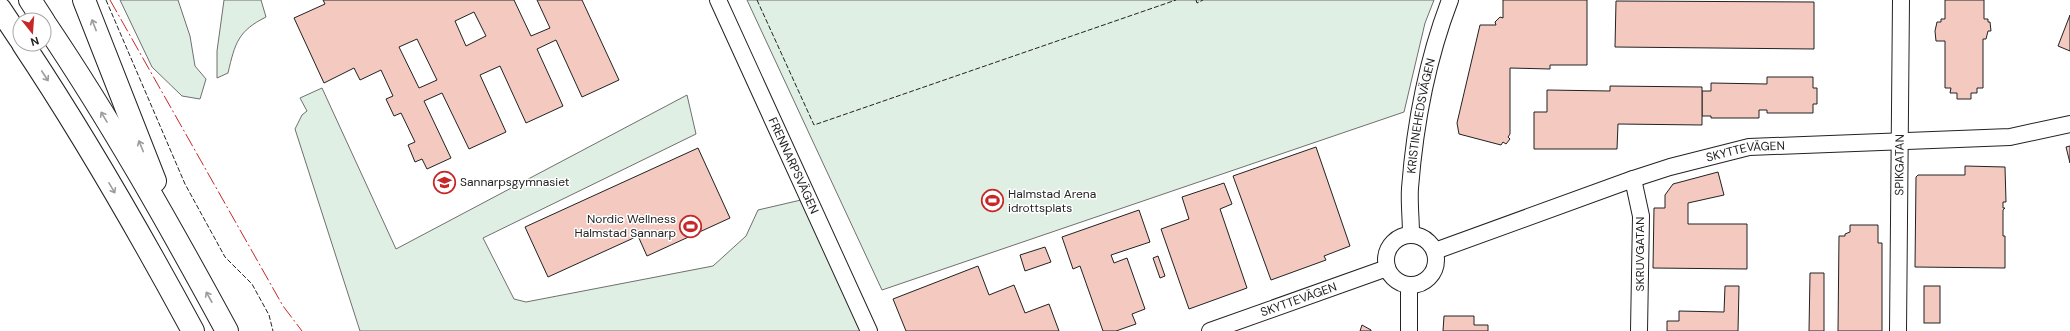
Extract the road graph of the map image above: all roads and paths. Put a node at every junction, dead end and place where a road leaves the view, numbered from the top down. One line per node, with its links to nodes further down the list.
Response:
1 (30, 0): 7 (highway)
2 (84, 0): 15 (highway, one-way to 2)
3 (718, 0): 21 (street, FRENNARPSVÄGEN)
4 (1450, 0): 14 (street, KRISTINEHEDSVÄGEN)
5 (1901, 0): 12 (street, SPIKGATAN)
6 (0, 9): 8 (highway)
7 (37, 12)
8 (12, 27)
9 (52, 35): 15 (highway, one-way to 9)
10 (28, 52): 19 (highway, one-way to 19)
11 (2070, 124): 12 (street, SKYTTEVÄGEN)
12 (1900, 140): 13 (street, SKYTTEVÄGEN); 25 (street, SPIKGATAN)
13 (1633, 179): 16 (street, SKYTTEVÄGEN); 24 (street, SKRUVGATAN)
14 (1410, 234): 16 (street); 17 (street)
15 (181, 247): 20 (highway, one-way to 15)
16 (1435, 250): 18 (street)
17 (1387, 268): 18 (street); 22 (street, SKYTTEVÄGEN)
18 (1409, 285): 23 (street)
19 (193, 331)
20 (227, 331)
21 (869, 331)
22 (1210, 331)
23 (1409, 331)
24 (1639, 331)
25 (1898, 331)

